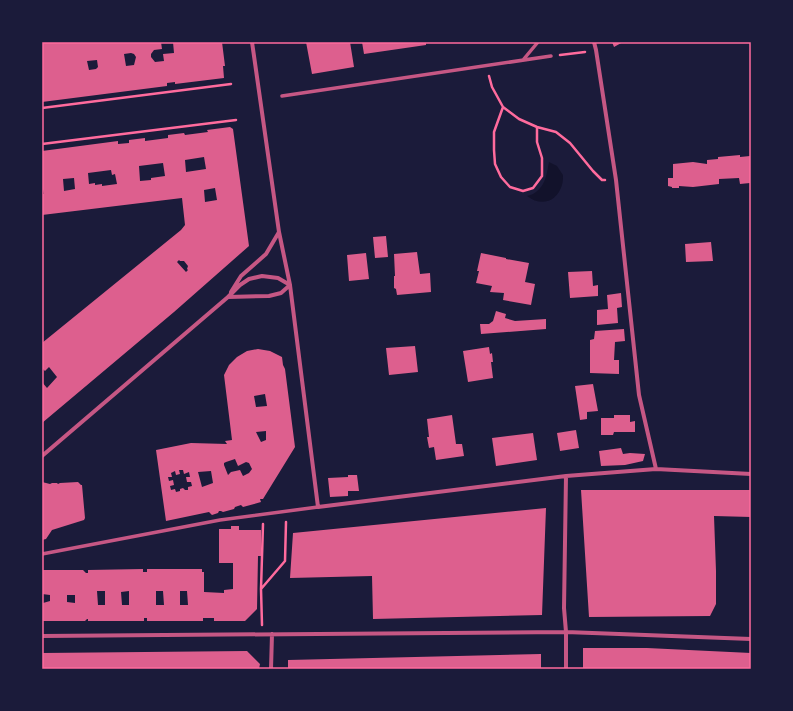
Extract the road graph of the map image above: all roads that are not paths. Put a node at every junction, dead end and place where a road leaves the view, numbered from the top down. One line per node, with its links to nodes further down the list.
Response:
1 (252, 42): 7 (street)
2 (538, 42): 5 (street)
3 (594, 42): 11 (street)
4 (552, 56): 5 (street)
5 (523, 60): 6 (street)
6 (282, 96)
7 (279, 232): 8 (street); 9 (street)
8 (290, 285): 9 (street); 9 (street); 14 (street)
9 (228, 297): 10 (street)
10 (42, 456)
11 (656, 469): 12 (street); 13 (street)
12 (751, 474)
13 (566, 476): 14 (street); 16 (street)
14 (318, 507): 15 (street)
15 (42, 554)
16 (566, 632): 17 (street); 19 (street); 21 (street)
17 (272, 634): 18 (street); 20 (street)
18 (42, 636)
19 (751, 639)
20 (271, 669)
21 (566, 669)

